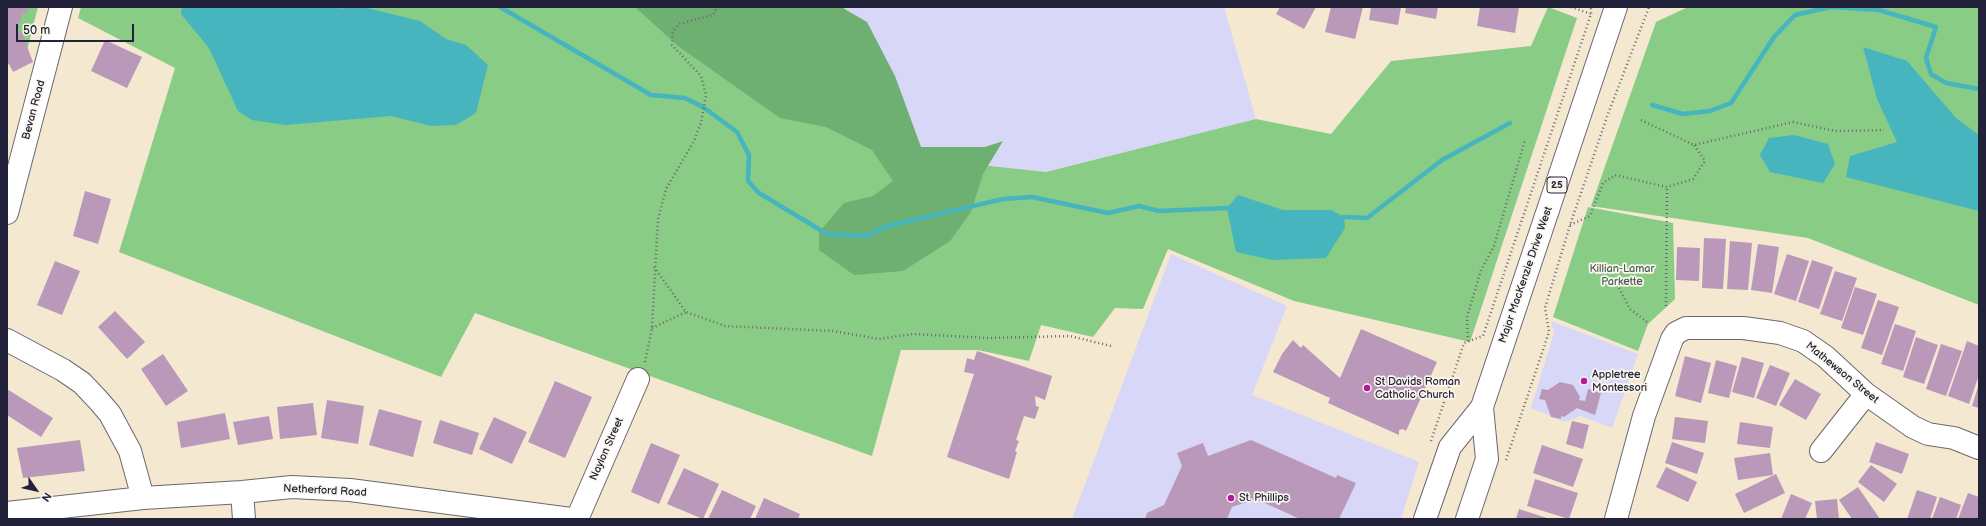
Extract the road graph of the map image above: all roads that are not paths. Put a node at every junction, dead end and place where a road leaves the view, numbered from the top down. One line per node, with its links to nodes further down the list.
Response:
1 (61, 7): 3 (street, Bevan Road)
2 (1616, 7): 7 (street, Major MacKenzie Drive West / 25)
3 (7, 213)
4 (7, 340): 11 (street)
5 (638, 379): 15 (street, Naylon Street)
6 (1866, 394): 8 (street, Mathewson Street); 9 (street); 18 (street, Mathewson Street)
7 (1482, 407): 16 (street, Major MacKenzie Drive West / 25); 17 (street, Major MacKenzie Drive West / 25)
8 (1979, 448)
9 (1821, 451)
10 (242, 492): 11 (street, Netherford Road); 13 (street); 14 (street, Netherford Road)
11 (143, 498): 12 (street, Netherford Road)
12 (7, 513)
13 (244, 519)
14 (571, 519)
15 (577, 519)
16 (1425, 519)
17 (1467, 519)
18 (1616, 519)

